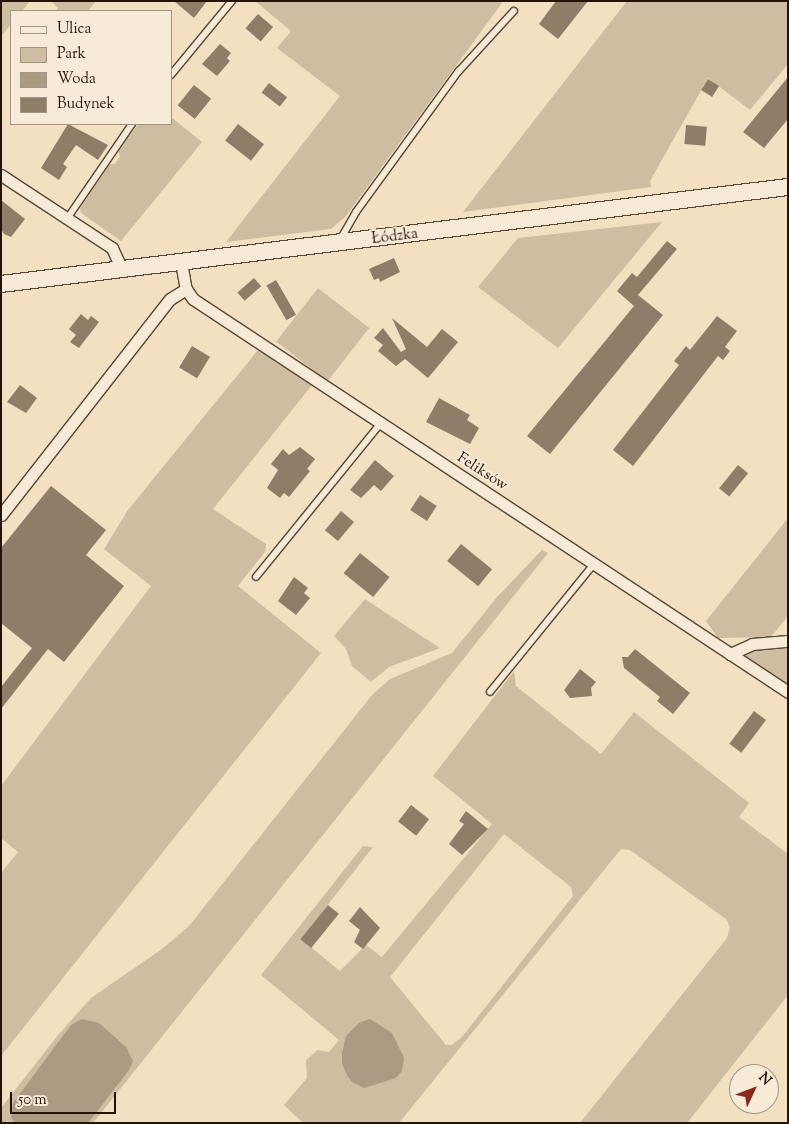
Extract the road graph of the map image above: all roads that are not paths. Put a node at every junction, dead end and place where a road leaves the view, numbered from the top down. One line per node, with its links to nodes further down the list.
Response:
1 (232, 1): 3 (lane)
2 (514, 11): 8 (lane)
3 (172, 74)
4 (131, 125): 7 (lane)
5 (1, 175): 7 (street)
6 (788, 187): 8 (main road, Łódzka)
7 (67, 218): 10 (street)
8 (338, 244): 9 (main road, Łódzka)
9 (181, 262): 10 (main road, Łódzka); 12 (street)
10 (122, 269): 11 (main road, Łódzka)
11 (1, 284)
12 (186, 289): 13 (street, Feliksów); 14 (street)
13 (381, 423): 15 (street, Feliksów); 16 (lane)
14 (1, 515)
15 (594, 564): 18 (street, Feliksów); 19 (lane)
16 (256, 577)
17 (788, 641): 18 (street)
18 (730, 654): 20 (street, Feliksów)
19 (490, 692)
20 (788, 692)

